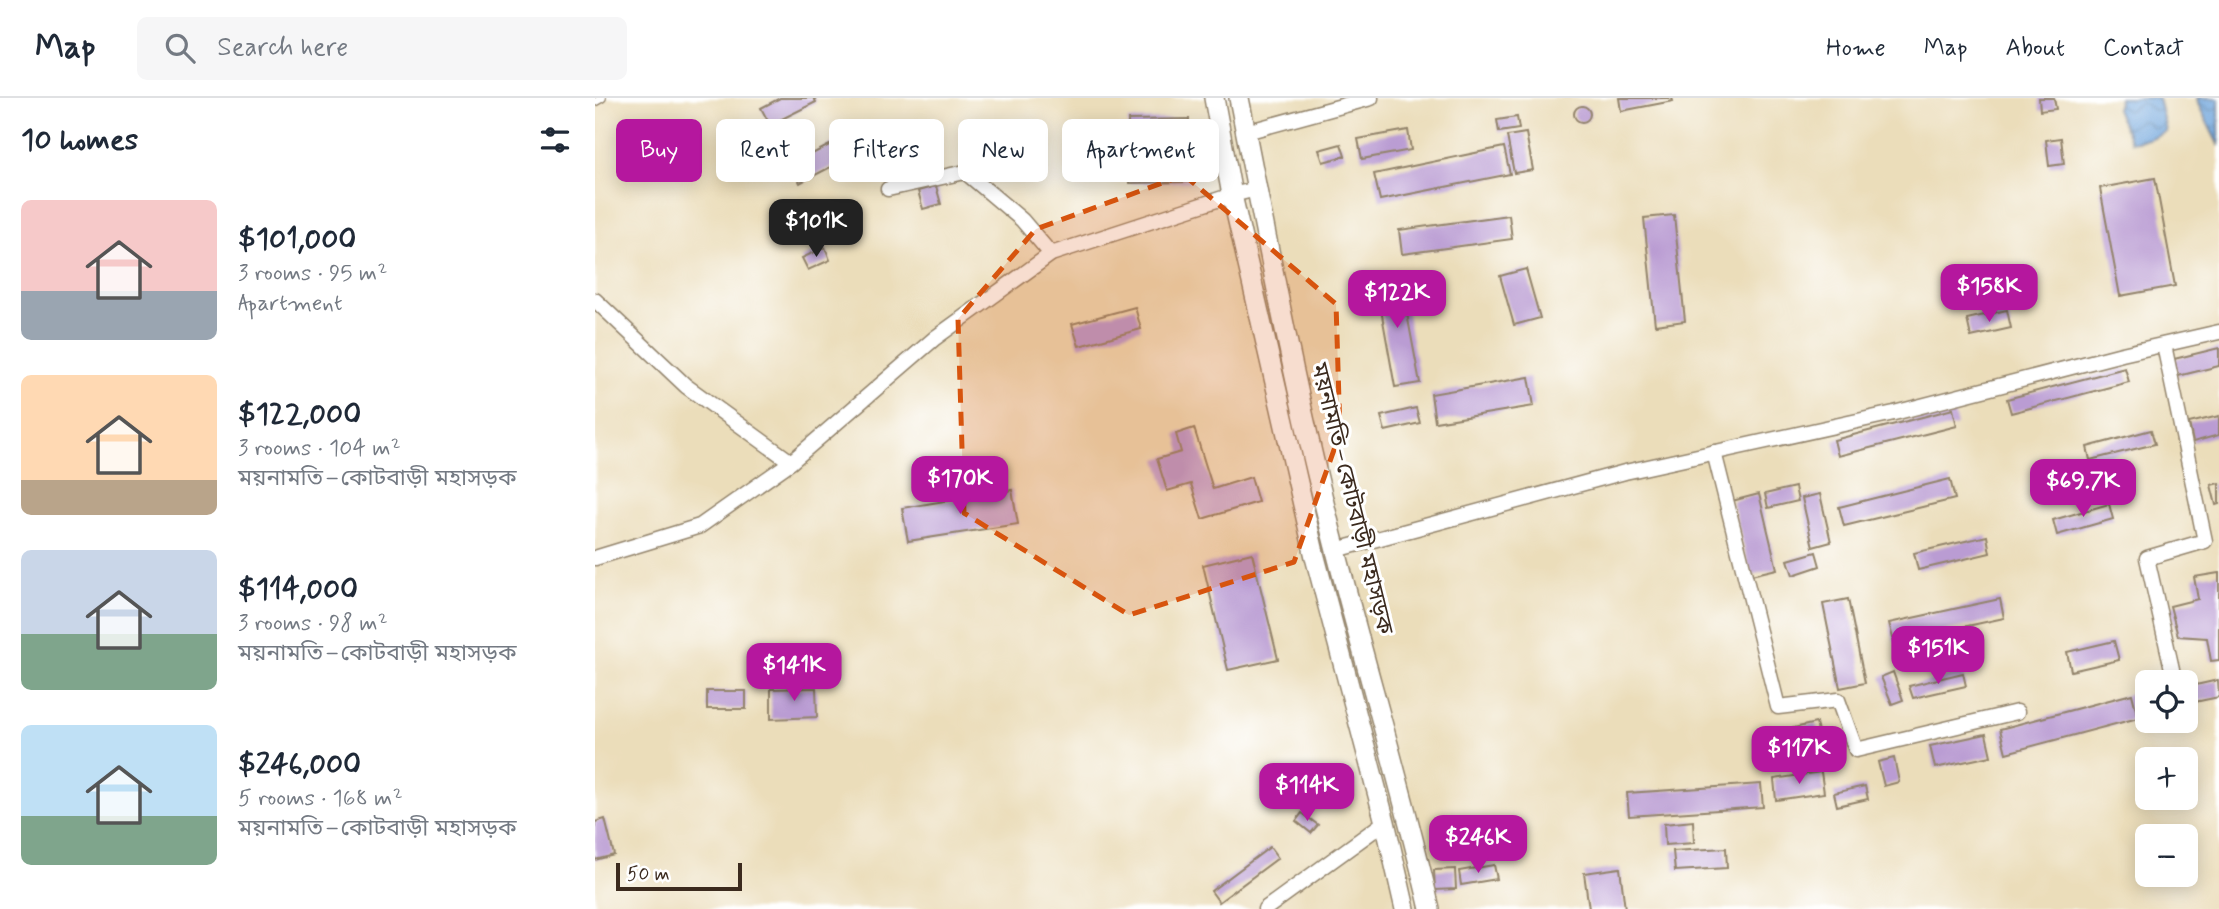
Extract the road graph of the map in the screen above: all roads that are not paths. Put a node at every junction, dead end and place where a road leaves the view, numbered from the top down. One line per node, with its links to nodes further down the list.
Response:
1 (602, 98): 5 (lane)
2 (1213, 98): 9 (main road, ময়নামতি–কোটবাড়ী মহাসড়ক)
3 (1239, 98): 6 (main road, ময়নামতি–কোটবাড়ী মহাসড়ক)
4 (1370, 98): 6 (street)
5 (595, 102)
6 (1246, 132): 8 (main road, ময়নামতি–কোটবাড়ী মহাসড়ক)
7 (888, 189): 10 (street)
8 (1257, 190): 9 (street); 16 (main road, ময়নামতি–কোটবাড়ী মহাসড়ক)
9 (1233, 195): 10 (street); 20 (main road, ময়নামতি–কোটবাড়ী মহাসড়ক)
10 (1051, 254): 15 (street)
11 (595, 300): 15 (street)
12 (2219, 332): 13 (street)
13 (2164, 345): 14 (street); 18 (street)
14 (1714, 452): 16 (street); 19 (street)
15 (791, 462): 17 (street)
16 (1336, 550): 23 (main road, ময়নামতি–কোটবাড়ী মহাসড়ক)
17 (595, 558)
18 (2172, 669)
19 (2017, 712)
20 (1385, 822): 21 (street); 22 (main road, ময়নামতি–কোটবাড়ী মহাসড়ক)
21 (1265, 909)
22 (1405, 909)
23 (1430, 909)

